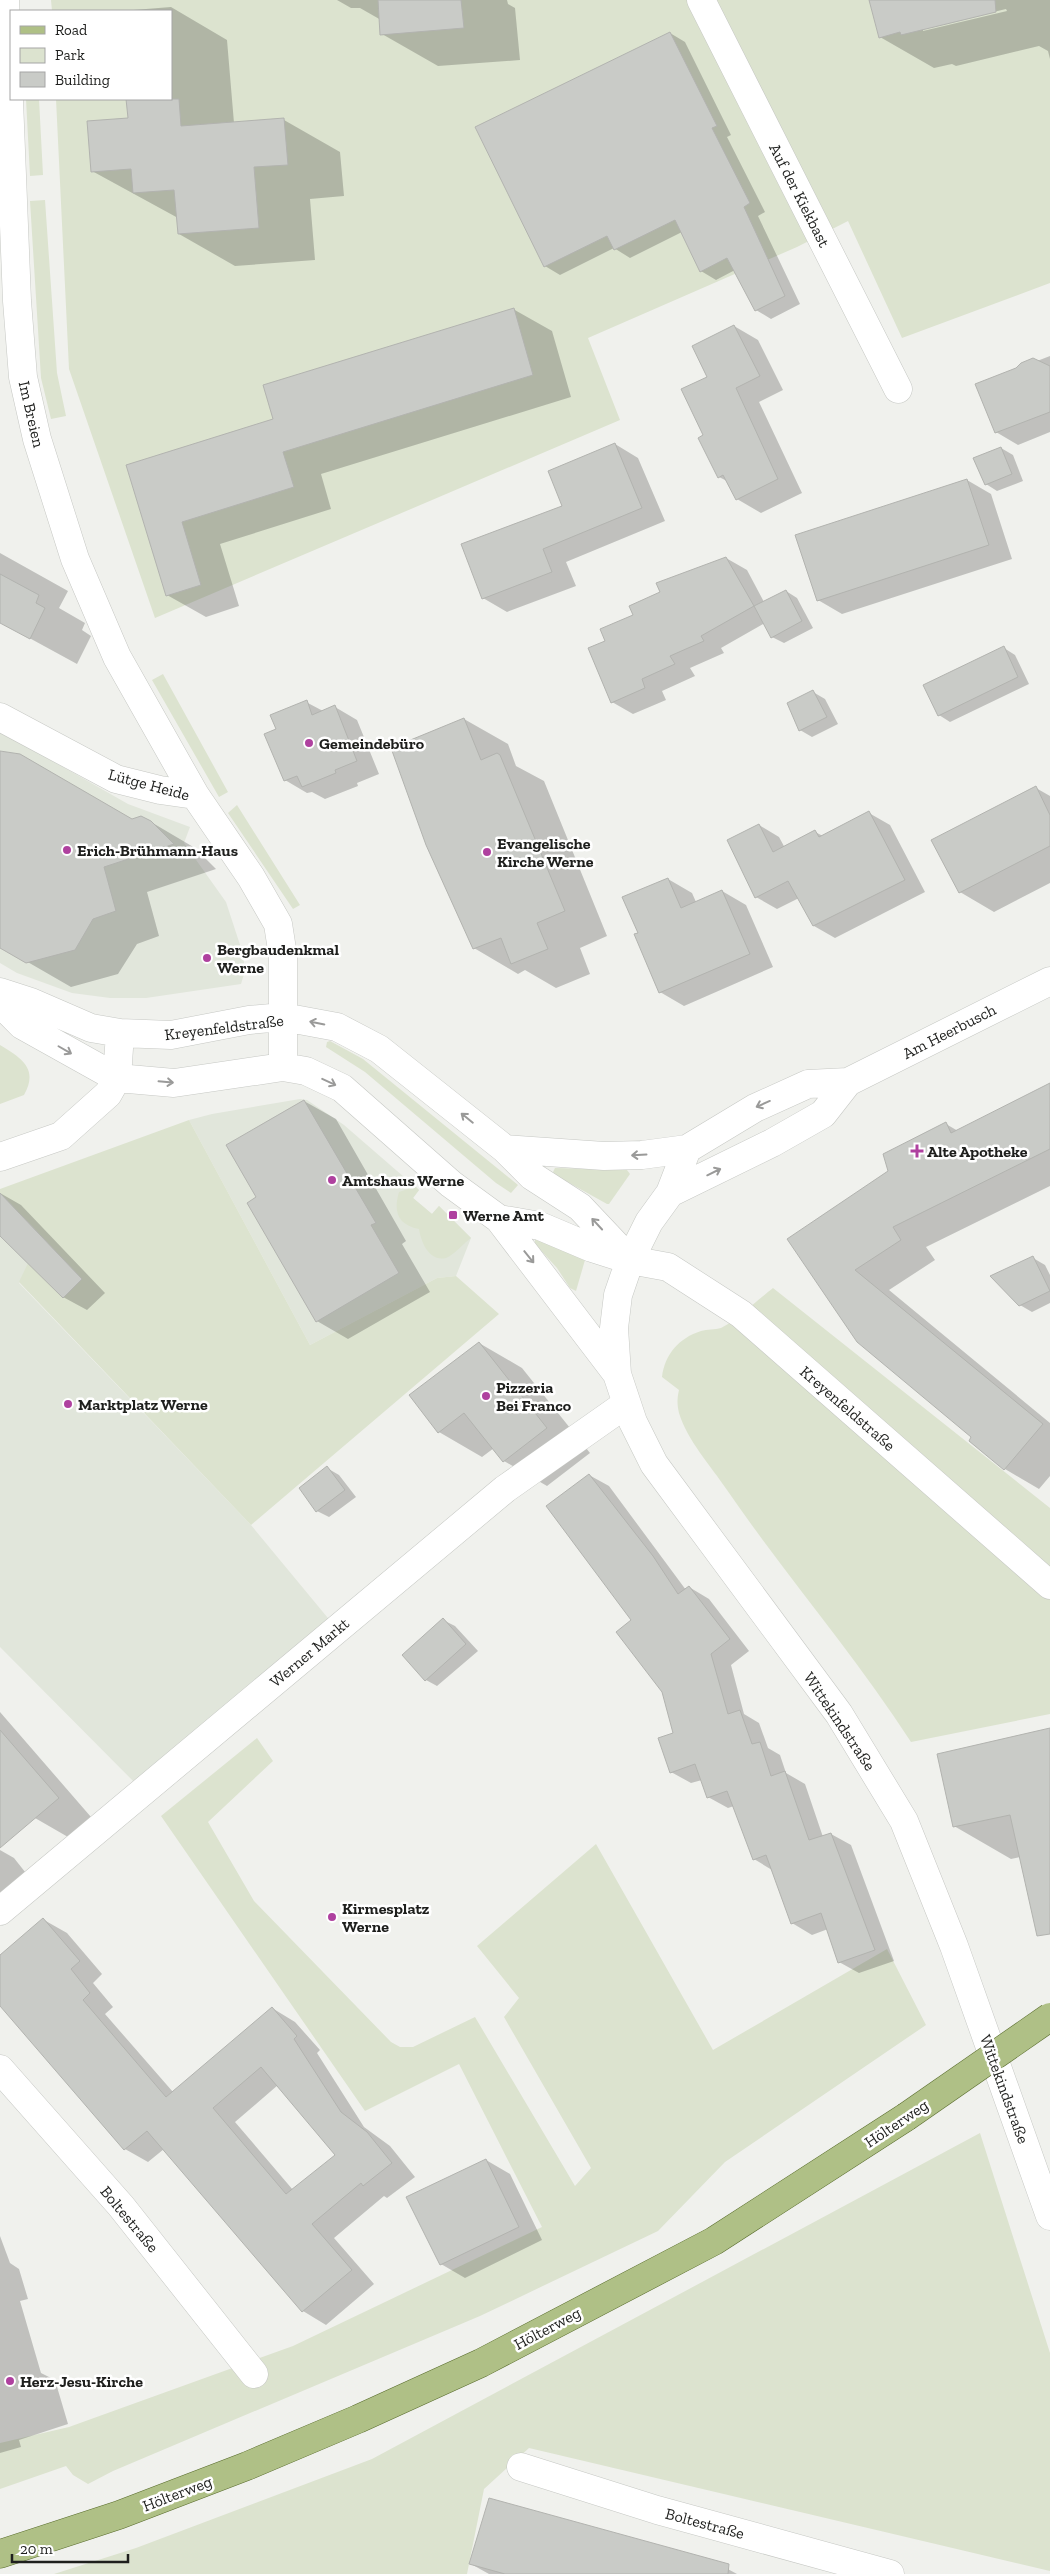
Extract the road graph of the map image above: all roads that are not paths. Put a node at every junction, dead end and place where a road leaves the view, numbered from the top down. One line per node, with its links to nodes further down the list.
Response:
1 (5, 0): 5 (street, Im Breien)
2 (701, 0): 3 (street, Auf der Kiekbast)
3 (898, 389)
4 (0, 717): 5 (street, Lütge Heide)
5 (194, 795): 9 (street, Lütge Heide)
6 (1050, 981): 13 (street, Am Heerbusch)
7 (0, 992): 10 (street, Kreyenfeldstraße)
8 (0, 1003): 12 (street, Kreyenfeldstraße, one-way to 12)
9 (283, 1017): 10 (street, Kreyenfeldstraße); 11 (street, Lütge Heide); 14 (street, Kreyenfeldstraße, one-way to 9)
10 (120, 1033): 12 (street)
11 (283, 1067): 12 (street, Kreyenfeldstraße, one-way to 11); 18 (street, Kreyenfeldstraße, one-way to 18)
12 (117, 1078): 16 (street)
13 (848, 1082): 15 (street, Am Heerbusch, one-way to 15); 17 (street, Am Heerbusch, one-way to 13)
14 (505, 1149): 15 (street, one-way to 14); 19 (street, Kreyenfeldstraße, one-way to 14)
15 (687, 1149): 17 (street, Am Heerbusch)
16 (0, 1156)
17 (670, 1193): 19 (street, Am Heerbusch)
18 (499, 1219): 19 (street, Kreyenfeldstraße); 20 (street, Kreyenfeldstraße, one-way to 20)
19 (630, 1260): 20 (street, Wittekindstraße); 22 (street, Kreyenfeldstraße)
20 (617, 1374): 21 (street, Wittekindstraße)
21 (626, 1404): 23 (street, Werner Markt); 26 (street, Wittekindstraße)
22 (1050, 1585)
23 (0, 1911)
24 (1050, 2017): 29 (main road, Hölterweg, bridge)
25 (0, 2069): 27 (street, Boltestraße)
26 (1049, 2212)
27 (254, 2374)
28 (521, 2467): 30 (street, Boltestraße)
29 (0, 2554)
30 (890, 2574)

